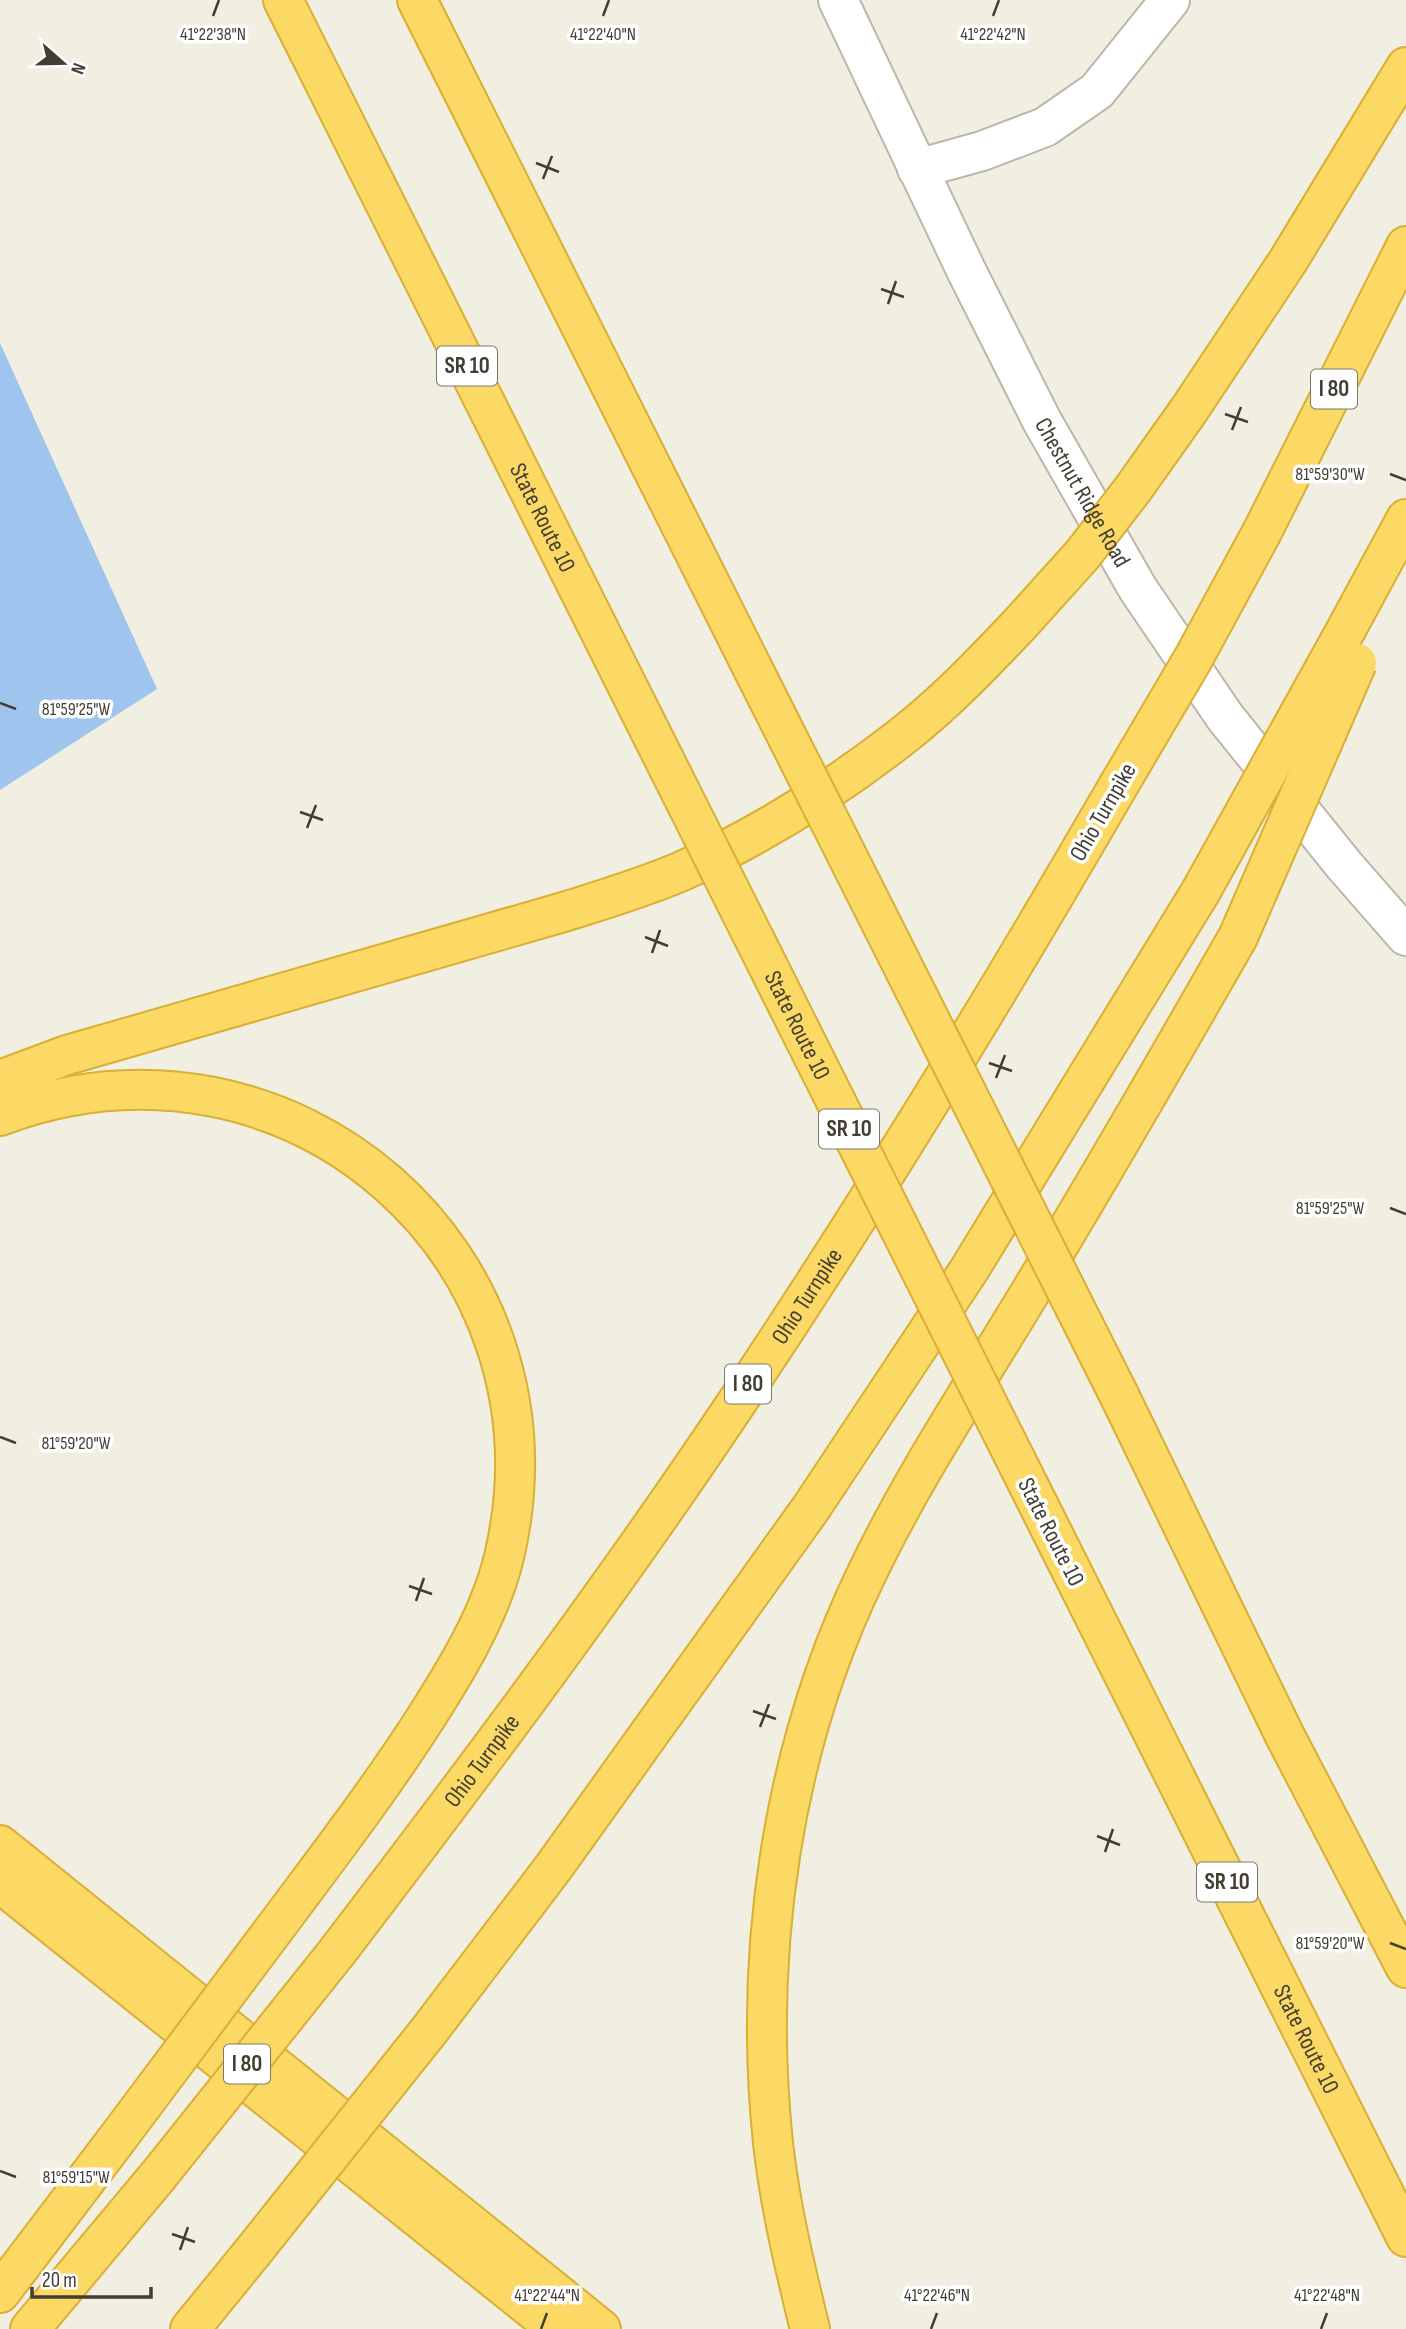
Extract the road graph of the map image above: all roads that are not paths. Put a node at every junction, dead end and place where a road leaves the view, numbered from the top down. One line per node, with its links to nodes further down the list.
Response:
1 (284, 0): 17 (highway, State Route 10 / SR 10, bridge)
2 (417, 0): 16 (highway, bridge)
3 (838, 0): 6 (street, Chestnut Ridge Road)
4 (1170, 0): 6 (street)
5 (1406, 67): 12 (highway, bridge)
6 (917, 169): 11 (street, Chestnut Ridge Road)
7 (1406, 246): 19 (highway, Ohio Turnpike / I 80, bridge)
8 (1406, 519): 10 (highway)
9 (1406, 549): 10 (highway)
10 (1349, 651): 20 (highway, bridge); 23 (highway, bridge)
11 (1406, 936)
12 (0, 1080)
13 (0, 1116): 18 (highway, bridge)
14 (0, 1845): 22 (highway)
15 (0, 1884): 21 (highway)
16 (1406, 1968)
17 (1406, 2237)
18 (0, 2293)
19 (30, 2329)
20 (190, 2329)
21 (557, 2329)
22 (601, 2329)
23 (810, 2329)

